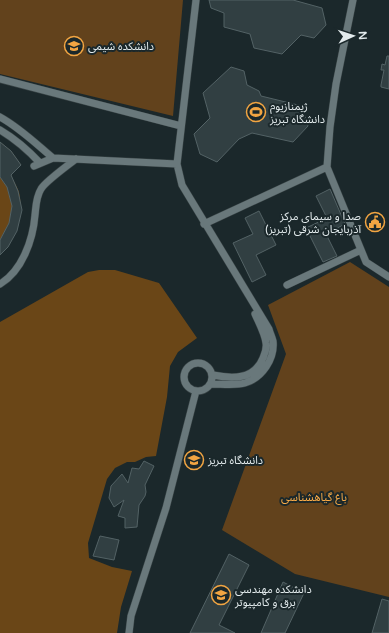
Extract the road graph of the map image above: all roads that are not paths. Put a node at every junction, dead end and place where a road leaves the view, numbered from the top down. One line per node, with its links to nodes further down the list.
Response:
1 (196, 0): 5 (street)
2 (354, 0): 10 (street)
3 (0, 79): 5 (street)
4 (0, 117): 7 (street)
5 (181, 126): 9 (street)
6 (0, 130): 7 (street)
7 (53, 158): 8 (street)
8 (76, 159): 9 (street); 14 (street)
9 (176, 164): 11 (street)
10 (327, 167): 11 (street); 12 (street)
11 (204, 224): 16 (street)
12 (361, 250): 13 (street); 15 (street)
13 (389, 277)
14 (0, 284)
15 (287, 285)
16 (246, 292): 17 (street); 18 (street)
17 (213, 375): 18 (street); 19 (street)
18 (211, 384): 19 (street)
19 (196, 391): 20 (street)
20 (129, 633)

